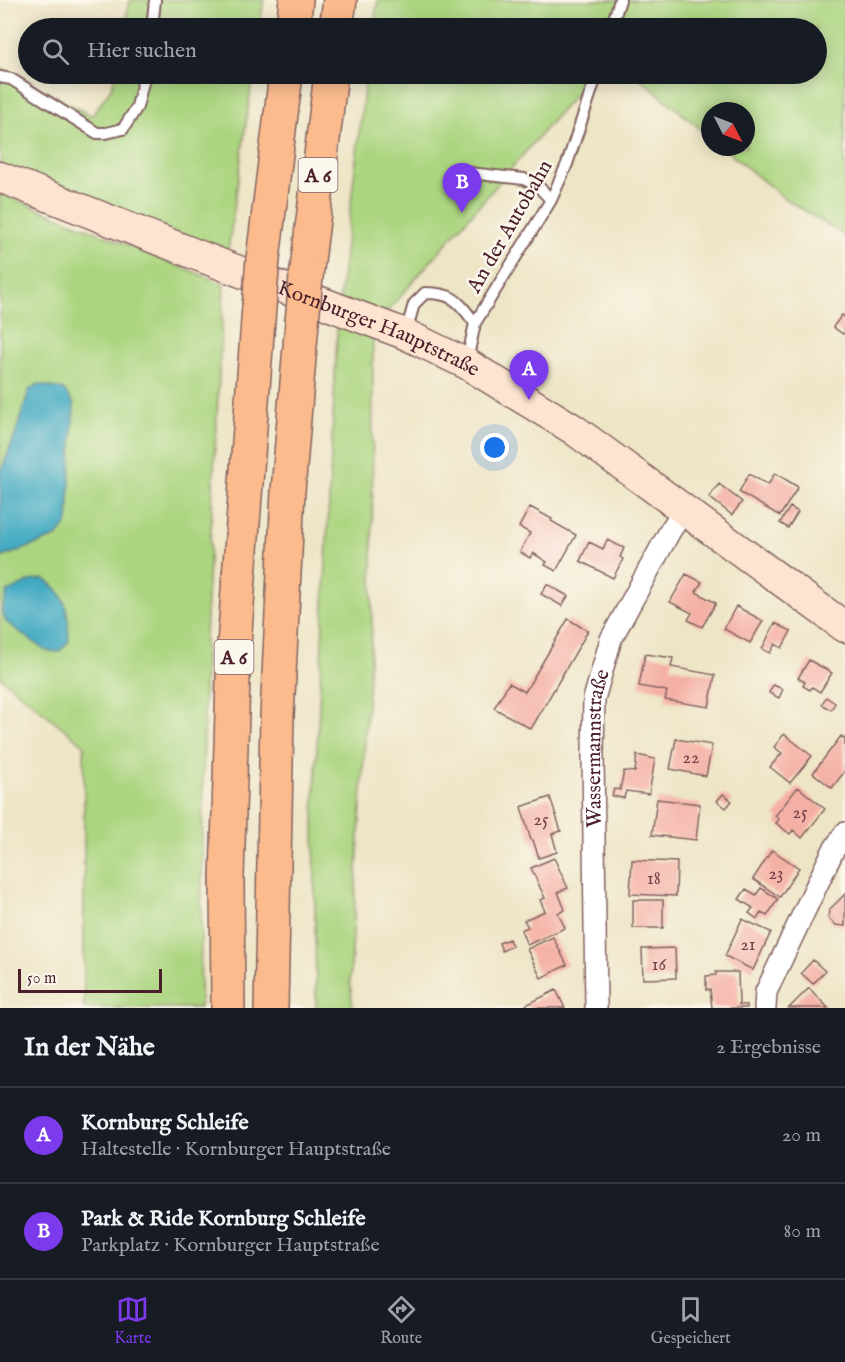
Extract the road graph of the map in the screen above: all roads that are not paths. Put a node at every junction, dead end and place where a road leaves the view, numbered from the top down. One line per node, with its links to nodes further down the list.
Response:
1 (155, 0): 5 (lane)
2 (296, 0): 6 (highway)
3 (340, 0): 7 (highway)
4 (620, 0): 8 (lane)
5 (153, 18)
6 (293, 18)
7 (337, 18)
8 (614, 18)
9 (0, 77): 10 (lane)
10 (18, 83)
11 (19, 84): 12 (lane)
12 (142, 84)
13 (285, 84): 26 (highway, A 6, bridge)
14 (330, 84): 27 (highway, A 6, bridge)
15 (594, 84): 18 (lane, An der Autobahn)
16 (469, 173): 18 (lane)
17 (0, 177): 20 (main road, Kornburger Hauptstraße)
18 (551, 200): 19 (lane, An der Autobahn)
19 (475, 323): 20 (lane); 21 (lane, An der Autobahn)
20 (405, 334): 21 (main road, Kornburger Hauptstraße)
21 (467, 364): 22 (main road, Kornburger Hauptstraße)
22 (684, 510): 23 (main road, Kornburger Hauptstraße); 28 (street, Wassermannstraße)
23 (845, 627)
24 (845, 833): 25 (street)
25 (839, 855): 29 (street)
26 (228, 1008)
27 (271, 1008)
28 (596, 1008)
29 (765, 1008)

